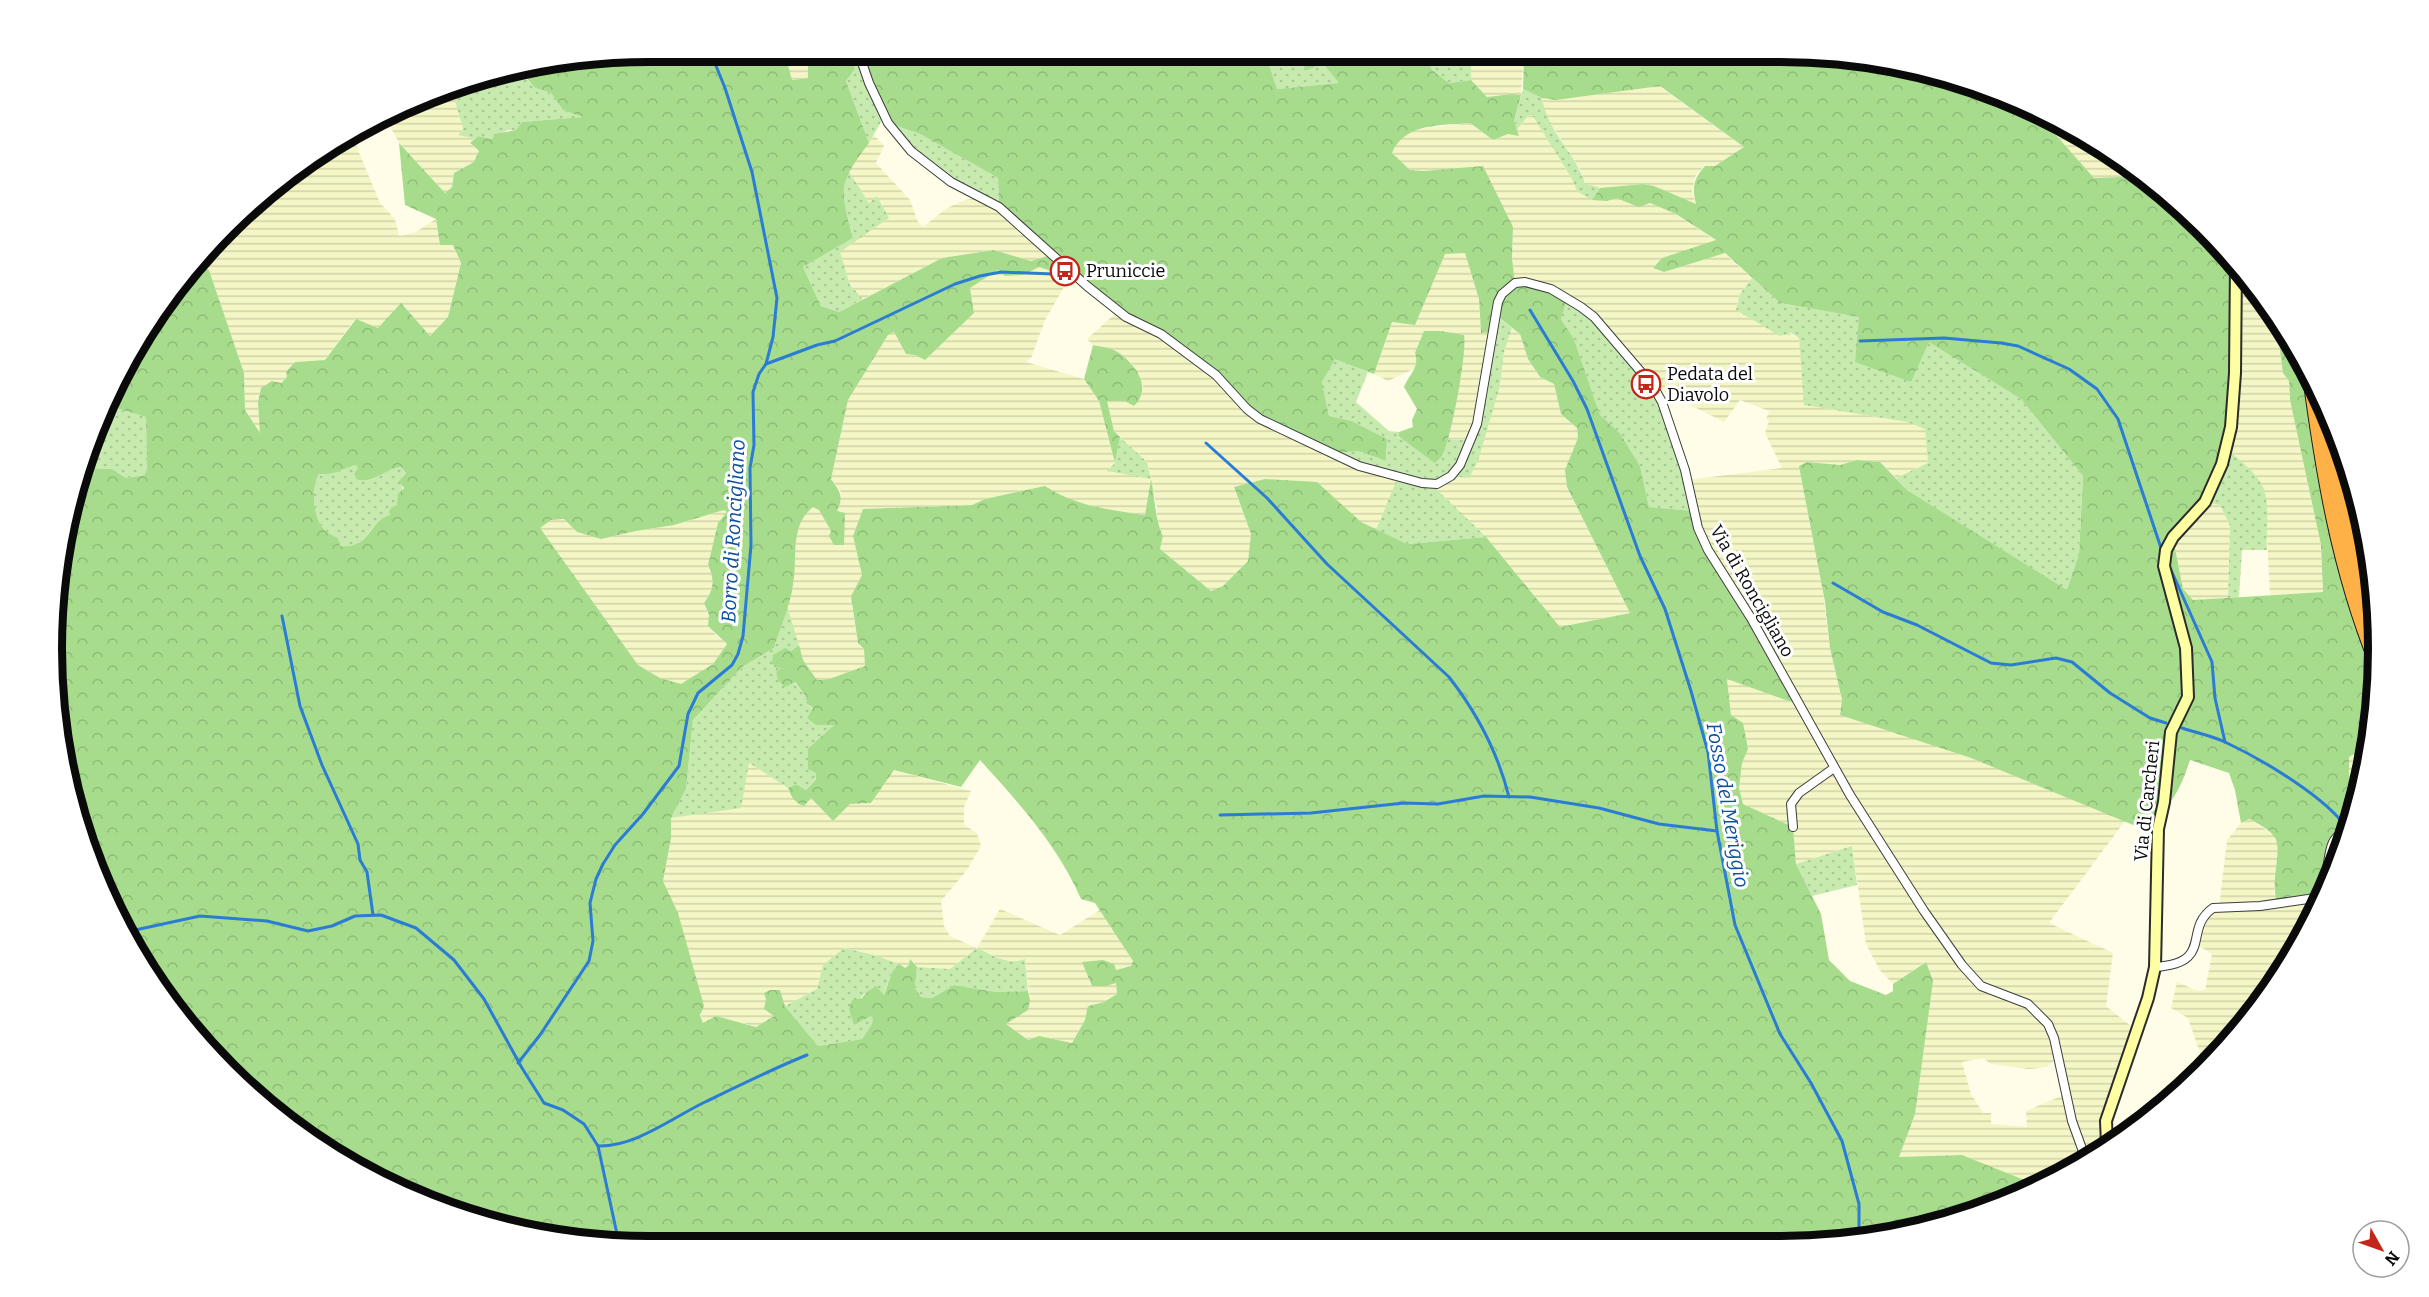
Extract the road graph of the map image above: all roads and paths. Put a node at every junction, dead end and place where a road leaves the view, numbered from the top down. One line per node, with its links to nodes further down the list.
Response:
1 (862, 62): 7 (street, Via di Roncigliano)
2 (2236, 278): 12 (street, Via di Carcheri)
3 (2314, 403): 6 (highway)
4 (2333, 452): 5 (highway)
5 (2364, 592)
6 (2367, 636)
7 (1834, 768): 8 (street); 14 (street, Via di Roncigliano)
8 (1793, 827)
9 (2335, 839): 10 (street)
10 (2330, 854)
11 (2311, 899): 12 (street)
12 (2154, 967): 13 (street, Via di Carcheri)
13 (2107, 1137)
14 (2083, 1152)

